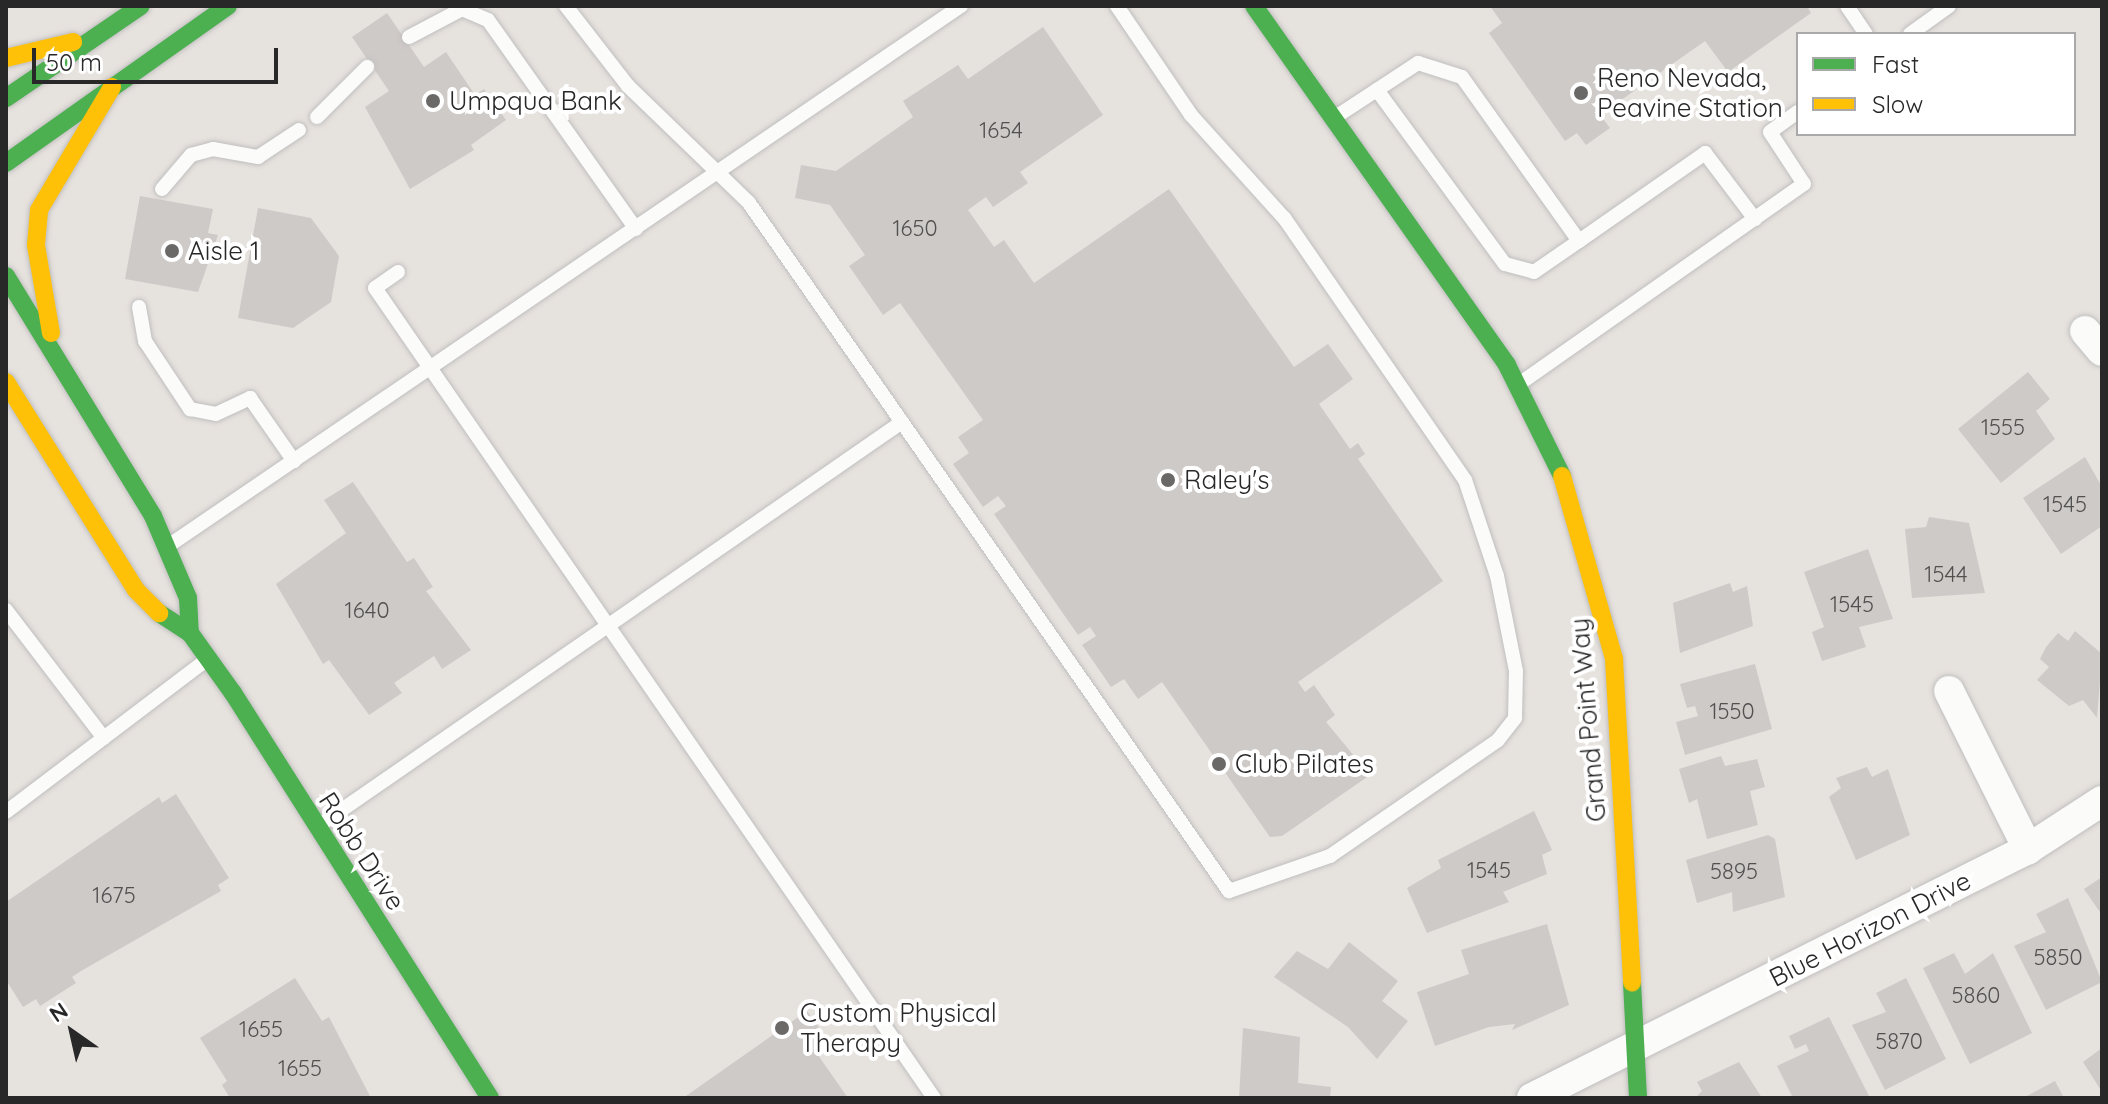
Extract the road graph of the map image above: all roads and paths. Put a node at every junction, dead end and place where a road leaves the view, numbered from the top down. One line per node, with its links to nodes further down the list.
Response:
1 (141, 6): 12 (main road)
2 (228, 6): 15 (main road)
3 (566, 6): 23 (lane)
4 (961, 6): 23 (lane)
5 (1117, 6): 36 (lane)
6 (1254, 6): 20 (main road, Grand Point Way)
7 (1847, 6): 9 (lane)
8 (1949, 6): 10 (lane)
9 (1865, 32)
10 (1913, 32)
11 (409, 37): 26 (lane)
12 (93, 38): 13 (main road); 17 (main road)
13 (6, 58)
14 (367, 67): 19 (lane)
15 (112, 87): 22 (main road); 31 (main road)
16 (1377, 90): 20 (lane); 27 (lane); 27 (lane)
17 (6, 98)
18 (1796, 113): 25 (lane)
19 (317, 117)
20 (1333, 118): 34 (main road, Grand Point Way)
21 (299, 130): 24 (lane)
22 (6, 163)
23 (720, 172): 26 (lane); 36 (lane)
24 (162, 189)
25 (1755, 219): 27 (lane); 34 (lane)
26 (636, 229): 32 (lane)
27 (1579, 241)
28 (398, 272): 32 (lane)
29 (6, 276): 31 (main road)
30 (139, 307): 37 (lane)
31 (56, 357): 39 (main road)
32 (431, 369): 37 (lane); 41 (lane)
33 (6, 382): 38 (main road, Robb Drive)
34 (1518, 385): 50 (main road, Grand Point Way)
35 (6, 421): 38 (main road)
36 (902, 422): 41 (lane)
37 (294, 461): 39 (lane)
38 (62, 475): 42 (main road, Robb Drive)
39 (168, 547): 42 (main road)
40 (6, 610): 45 (lane)
41 (608, 626): 48 (lane); 52 (lane)
42 (190, 633): 43 (main road, Robb Drive)
43 (208, 658): 45 (lane); 48 (main road, Robb Drive)
44 (1949, 691): 49 (street)
45 (104, 738): 47 (lane)
46 (2102, 801): 49 (street, Blue Horizon Drive)
47 (6, 812)
48 (316, 828): 51 (main road, Robb Drive)
49 (2028, 849): 50 (street, Blue Horizon Drive)
50 (1633, 1048): 53 (street, Blue Horizon Drive); 54 (main road, Grand Point Way)
51 (487, 1097)
52 (934, 1098)
53 (1532, 1098)
54 (1638, 1098)

